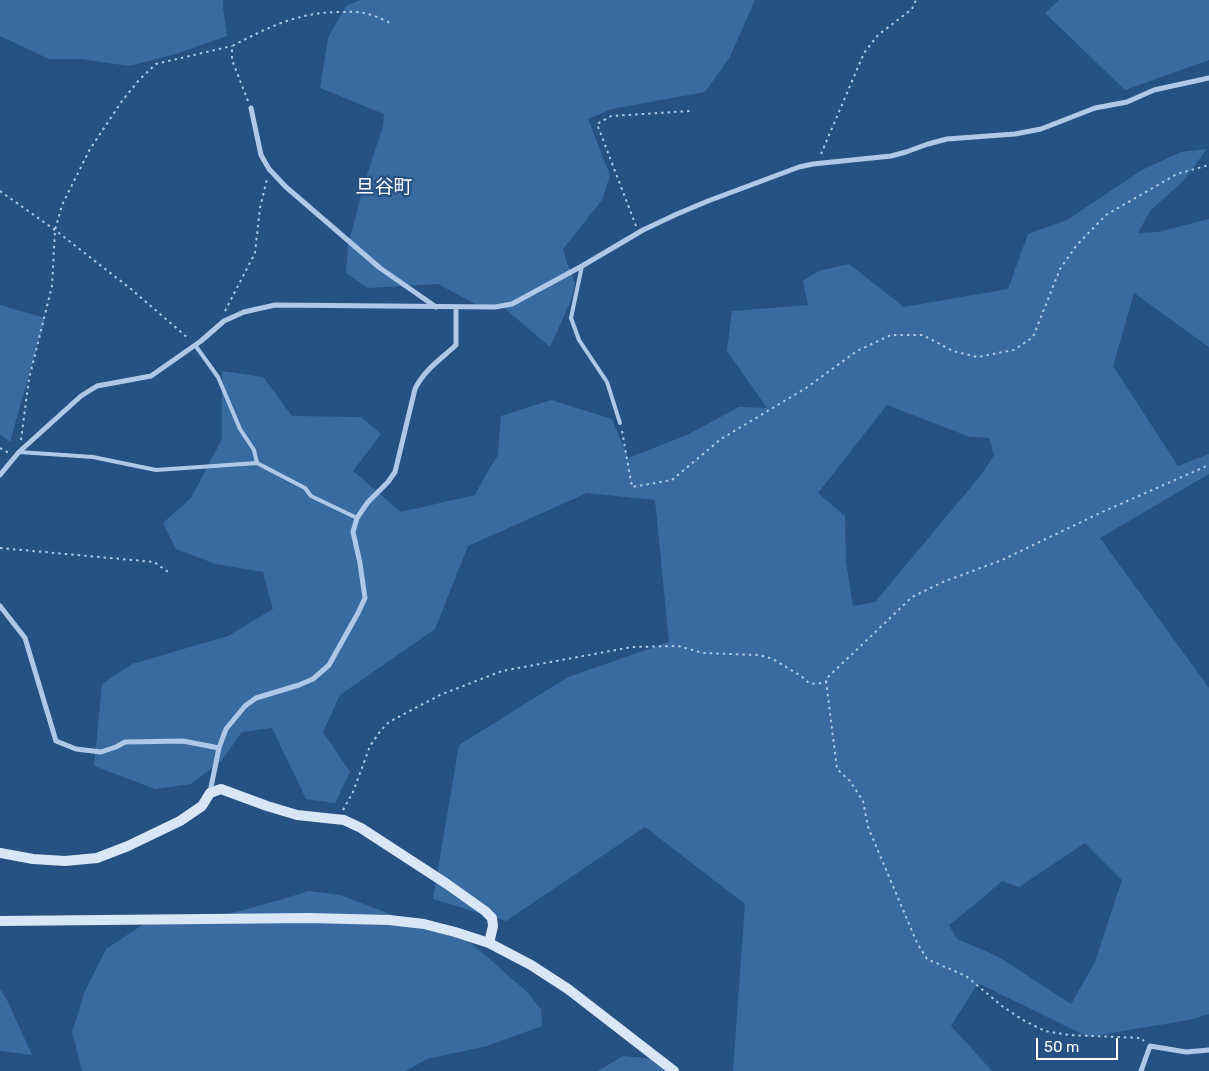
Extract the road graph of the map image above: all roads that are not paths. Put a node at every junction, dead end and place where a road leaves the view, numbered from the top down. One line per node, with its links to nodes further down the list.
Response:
1 (1209, 78): 3 (street)
2 (251, 108): 5 (street)
3 (582, 266): 4 (street); 7 (lane)
4 (456, 307): 5 (street); 11 (street)
5 (437, 308): 6 (street)
6 (195, 345): 8 (street); 9 (lane)
7 (620, 423)
8 (19, 452): 9 (lane); 10 (street)
9 (257, 463): 11 (lane)
10 (0, 475)
11 (357, 518): 13 (street)
12 (0, 606): 13 (street)
13 (219, 748): 14 (street)
14 (210, 793): 15 (street); 17 (street)
15 (0, 853)
16 (0, 921): 17 (street)
17 (489, 943): 19 (street)
18 (1209, 1050): 20 (street)
19 (674, 1071)
20 (1141, 1071)

